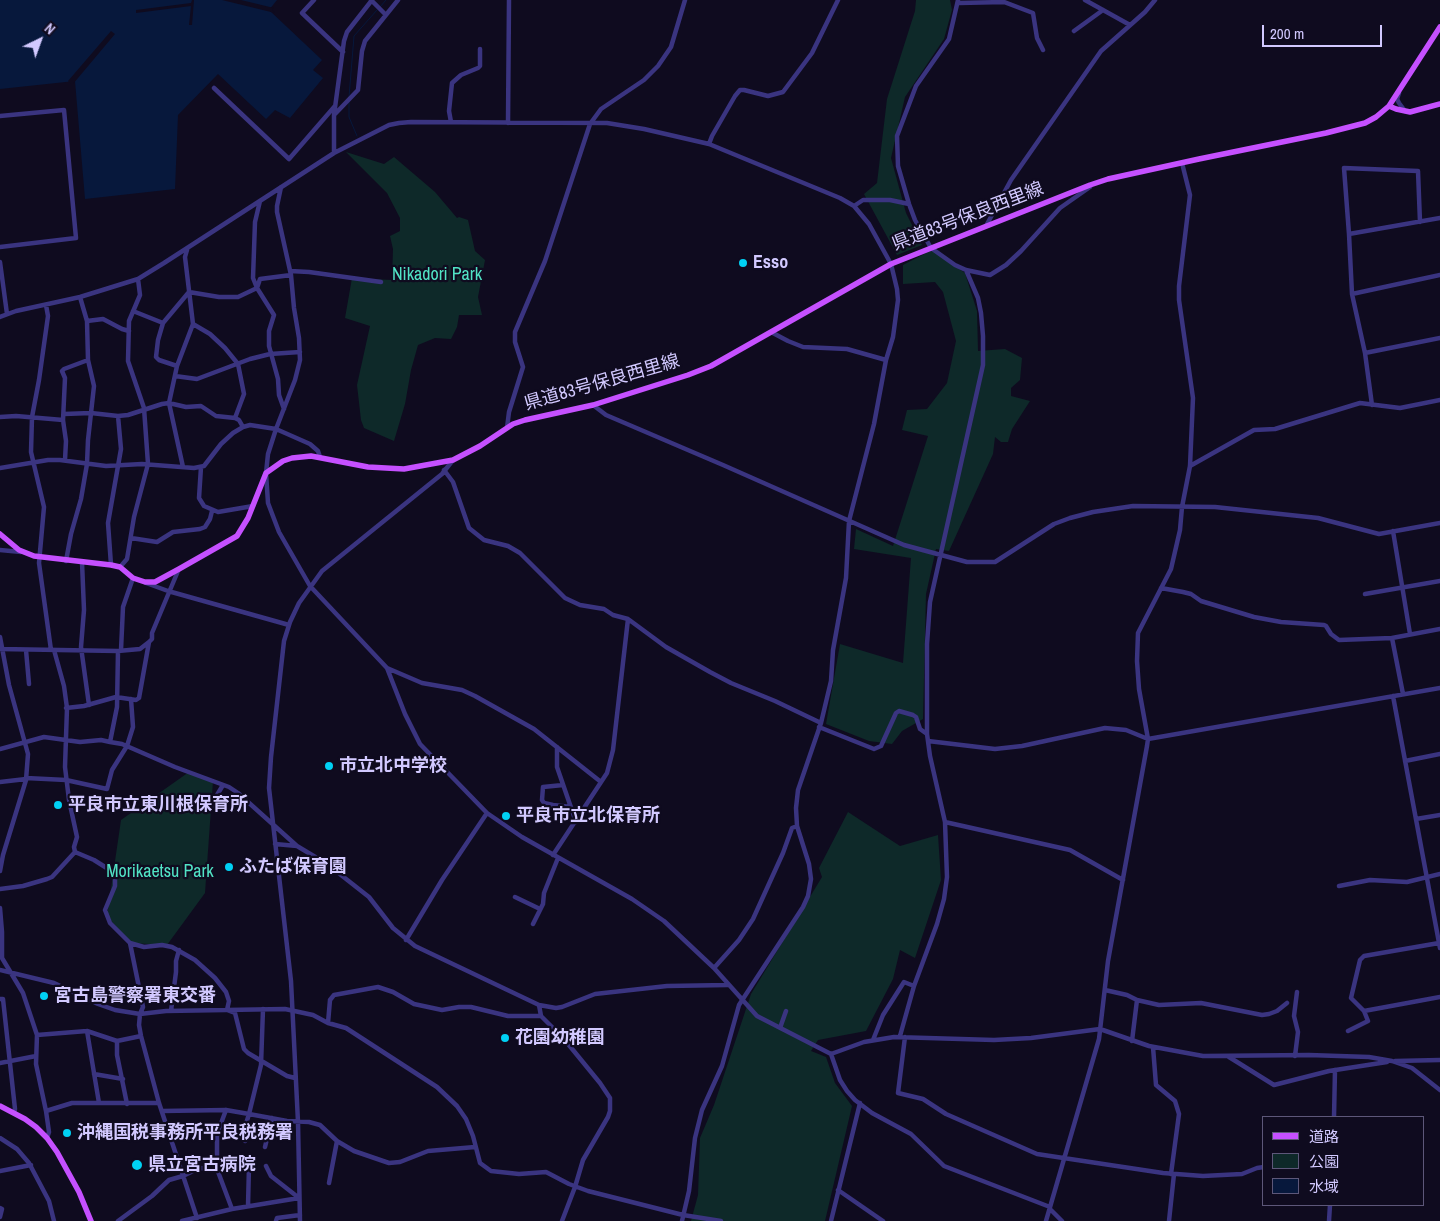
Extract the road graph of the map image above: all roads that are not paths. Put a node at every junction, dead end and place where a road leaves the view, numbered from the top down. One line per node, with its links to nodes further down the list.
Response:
1 (314, 0): 18 (street)
2 (398, 0): 12 (street)
3 (509, 0): 27 (street)
4 (685, 0): 28 (street)
5 (838, 0): 29 (street)
6 (1085, 0): 11 (street)
7 (1155, 0): 13 (street)
8 (372, 1): 12 (street); 18 (street)
9 (1005, 1): 10 (street); 17 (street)
10 (959, 2): 35 (street)
11 (1103, 10): 13 (street); 15 (street)
12 (385, 14): 23 (street)
13 (1130, 24): 39 (street)
14 (1440, 27): 20 (main road, 県道83号保良西里線)
15 (1074, 31)
16 (480, 49): 26 (street)
17 (1042, 50)
18 (343, 52): 23 (street)
19 (214, 88): 23 (street)
20 (1399, 92): 22 (main road, 県道83号保良西里線); 24 (street)
21 (1440, 104): 24 (main road)
22 (1389, 106): 24 (main road); 31 (main road, 県道83号保良西里線)
23 (338, 107): 30 (street)
24 (1405, 111)
25 (0, 116): 41 (street)
26 (451, 122): 27 (street); 30 (street)
27 (508, 123): 28 (street)
28 (590, 124): 29 (street); 87 (street)
29 (709, 144): 36 (street)
30 (334, 153): 33 (street)
31 (1182, 163): 32 (main road, 県道83号保良西里線); 96 (street)
32 (1095, 183): 39 (main road, 県道83号保良西里線); 46 (street)
33 (281, 187): 34 (street); 47 (street)
34 (260, 201): 42 (street); 52 (street)
35 (909, 204): 36 (street); 43 (street)
36 (854, 206): 45 (street)
37 (1440, 218): 38 (street)
38 (1420, 222): 40 (street); 40 (street)
39 (986, 226): 43 (main road, 県道83号保良西里線)
40 (1350, 234): 54 (street)
41 (0, 247)
42 (188, 248): 49 (street); 53 (street)
43 (931, 248): 45 (main road, 県道83号保良西里線); 46 (street)
44 (0, 262): 51 (street)
45 (891, 264): 64 (main road, 県道83号保良西里線); 70 (street)
46 (966, 270): 112 (street)
47 (290, 273): 50 (street); 52 (street); 66 (street)
48 (1440, 275): 54 (street)
49 (138, 278): 55 (street); 57 (street)
50 (381, 282)
51 (1, 284): 58 (street)
52 (257, 288): 53 (street); 68 (street)
53 (190, 292): 61 (street); 62 (street)
54 (1352, 294): 67 (street)
55 (80, 297): 56 (street); 60 (street)
56 (46, 305): 58 (street); 84 (street)
57 (133, 311): 61 (street); 63 (street)
58 (7, 314): 59 (street)
59 (0, 317)
60 (87, 321): 63 (street); 69 (street)
61 (163, 323): 72 (street)
62 (194, 324): 71 (street); 72 (street)
63 (128, 331): 78 (street)
64 (772, 332): 70 (street); 76 (main road, 県道83号保良西里線)
65 (1440, 338): 67 (street)
66 (300, 352): 68 (street); 79 (street)
67 (1365, 353): 77 (street)
68 (270, 354): 71 (street); 79 (street)
69 (88, 360): 80 (street); 83 (street)
70 (886, 360): 105 (street)
71 (238, 364): 73 (street); 85 (street)
72 (177, 366): 73 (street)
73 (175, 376): 75 (street)
74 (1440, 400): 77 (street)
75 (169, 403): 78 (street); 85 (street); 97 (street)
76 (593, 405): 87 (main road, 県道83号保良西里線); 105 (street)
77 (1372, 405): 96 (street)
78 (144, 408): 81 (street); 94 (street)
79 (284, 410): 88 (street)
80 (91, 413): 81 (street); 83 (street); 93 (street)
81 (118, 416): 95 (street)
82 (0, 417): 84 (street)
83 (64, 417): 84 (street); 90 (street)
84 (32, 418): 92 (street)
85 (235, 418): 86 (street)
86 (244, 427): 88 (street); 98 (street)
87 (507, 428): 91 (main road, 県道83号保良西里線)
88 (276, 429): 89 (street); 101 (street)
89 (320, 457): 91 (main road, 県道83号保良西里線); 101 (main road, 県道83号保良西里線)
90 (65, 460): 92 (street); 93 (street)
91 (452, 460): 100 (street)
92 (32, 463): 99 (street); 113 (street)
93 (87, 464): 95 (street); 114 (street)
94 (148, 464): 95 (street); 97 (street); 109 (street)
95 (119, 466): 116 (street)
96 (1190, 466): 103 (street)
97 (183, 467): 98 (street)
98 (201, 467): 104 (street)
99 (0, 468)
100 (444, 470): 122 (street); 127 (street)
101 (266, 472): 102 (main road); 122 (street)
102 (253, 506): 104 (street); 118 (main road)
103 (1182, 507): 107 (street); 112 (street); 123 (street)
104 (212, 511): 109 (street)
105 (849, 521): 112 (street); 148 (street)
106 (1440, 523): 107 (street)
107 (1393, 531): 124 (street)
108 (0, 534): 111 (main road)
109 (131, 538): 117 (street)
110 (0, 550): 111 (street)
111 (28, 554): 113 (main road)
112 (941, 556): 149 (street)
113 (39, 557): 114 (main road); 137 (street)
114 (66, 561): 115 (main road)
115 (82, 562): 116 (main road); 134 (street)
116 (111, 565): 117 (main road)
117 (120, 567): 119 (main road)
118 (179, 570): 121 (main road); 125 (street)
119 (133, 578): 121 (main road); 138 (street)
120 (1440, 581): 124 (street)
121 (145, 582): 125 (street)
122 (310, 586): 128 (street); 139 (street)
123 (1161, 588): 132 (street); 150 (street)
124 (1403, 588): 126 (street); 130 (street)
125 (168, 591): 128 (street); 133 (street)
126 (1365, 594)
127 (628, 619): 148 (street); 163 (street)
128 (289, 625): 173 (street)
129 (1440, 629): 130 (street)
130 (1410, 634): 132 (street)
131 (0, 637): 135 (street)
132 (1392, 638): 142 (street)
133 (149, 642): 138 (street); 145 (street)
134 (81, 649): 137 (street); 138 (street); 146 (street)
135 (1, 650): 136 (street); 153 (street)
136 (26, 650): 137 (street); 140 (street)
137 (52, 650): 147 (street)
138 (119, 650): 144 (street)
139 (386, 668): 156 (street); 168 (street)
140 (29, 684)
141 (1440, 688): 142 (street)
142 (1403, 694): 143 (street)
143 (1393, 696): 150 (street); 159 (street)
144 (116, 697): 145 (street); 146 (street); 154 (street)
145 (131, 699): 155 (street)
146 (89, 705): 147 (street)
147 (66, 708): 151 (street)
148 (820, 725): 149 (street); 174 (street)
149 (927, 734): 152 (street)
150 (1148, 738): 152 (street); 182 (street)
151 (65, 740): 153 (street); 154 (street); 161 (street)
152 (928, 741): 172 (street)
153 (25, 742): 157 (street); 160 (street)
154 (110, 742): 155 (street)
155 (128, 746): 161 (street); 164 (street)
156 (557, 747): 163 (street); 165 (street)
157 (0, 749)
158 (1440, 754): 159 (street)
159 (1405, 761): 170 (street)
160 (26, 778): 161 (street); 162 (street); 179 (street)
161 (66, 780): 177 (street)
162 (0, 782)
163 (601, 782): 171 (street)
164 (223, 785): 167 (street); 173 (street)
165 (563, 785): 166 (street); 166 (street)
166 (571, 807): 171 (street)
167 (214, 808)
168 (487, 813): 178 (street); 189 (street)
169 (1440, 815): 170 (street)
170 (1416, 819): 181 (street)
171 (576, 822): 178 (street)
172 (944, 822): 182 (street); 197 (street)
173 (272, 824): 175 (street); 176 (street)
174 (797, 826): 193 (street); 202 (street)
175 (275, 844): 176 (street); 208 (street)
176 (297, 846): 189 (street)
177 (74, 852): 184 (street); 190 (street)
178 (556, 857): 187 (street); 193 (street)
179 (0, 871)
180 (1440, 874): 181 (street)
181 (1426, 877): 183 (street); 191 (street)
182 (1123, 880): 198 (street)
183 (1339, 886)
184 (0, 889)
185 (515, 897): 187 (street)
186 (0, 908): 195 (street)
187 (540, 909): 188 (street)
188 (533, 924)
189 (406, 940): 205 (street)
190 (130, 943): 192 (street); 212 (street)
191 (1440, 945): 211 (street)
192 (179, 950): 206 (street); 209 (street)
193 (714, 968): 196 (street)
194 (0, 970): 195 (street)
195 (10, 972): 212 (street); 219 (street)
196 (728, 985): 202 (street); 205 (street)
197 (914, 986): 221 (street); 222 (street)
198 (1105, 990): 203 (street); 216 (street)
199 (1297, 992): 228 (street)
200 (1440, 997): 211 (street)
201 (0, 999): 231 (street)
202 (742, 1000): 215 (street); 278 (street)
203 (1137, 1000): 204 (street); 223 (street)
204 (1287, 1003)
205 (539, 1005): 213 (street)
206 (227, 1010): 207 (street); 209 (street); 232 (street)
207 (263, 1010): 208 (street); 232 (street)
208 (292, 1010): 214 (street); 237 (street)
209 (171, 1011): 212 (street)
210 (786, 1011): 215 (street)
211 (1364, 1011): 218 (street)
212 (140, 1014): 220 (street)
213 (541, 1016): 214 (street); 269 (street)
214 (328, 1023): 258 (street)
215 (780, 1028): 226 (street)
216 (1100, 1029): 221 (street); 223 (street); 259 (street)
217 (87, 1031): 219 (street); 224 (street); 236 (street)
218 (1348, 1031)
219 (37, 1035): 227 (street)
220 (141, 1036): 224 (street); 243 (street)
221 (903, 1036): 222 (street); 259 (street)
222 (873, 1040): 226 (street)
223 (1132, 1040): 225 (street)
224 (117, 1041): 238 (street)
225 (1154, 1047): 229 (street); 266 (street)
226 (831, 1054): 241 (street)
227 (36, 1056): 231 (street); 246 (street)
228 (1295, 1056): 229 (street); 233 (street)
229 (1229, 1057): 235 (street)
230 (1440, 1060): 233 (street)
231 (10, 1061): 234 (street); 248 (street)
232 (262, 1061): 237 (street); 249 (street)
233 (1392, 1061): 235 (street); 239 (street)
234 (0, 1063)
235 (1335, 1070): 250 (street)
236 (94, 1074): 238 (street); 240 (street)
237 (295, 1078): 252 (street)
238 (123, 1080): 242 (street)
239 (1440, 1090)
240 (99, 1103): 242 (street); 246 (street)
241 (860, 1103): 270 (street); 275 (street)
242 (127, 1104): 243 (street)
243 (159, 1104): 247 (street)
244 (0, 1106): 248 (main road)
245 (226, 1110): 247 (street); 249 (street); 264 (street)
246 (46, 1111): 254 (street)
247 (162, 1111): 267 (street)
248 (14, 1113): 254 (main road)
249 (249, 1114): 251 (street); 255 (street)
250 (1334, 1116)
251 (272, 1118): 252 (street); 257 (street)
252 (298, 1122): 256 (street); 271 (street)
253 (0, 1138): 260 (street)
254 (47, 1138): 282 (main road)
255 (245, 1141)
256 (337, 1141): 258 (street); 268 (street)
257 (265, 1147)
258 (475, 1148): 269 (street)
259 (1065, 1158): 266 (street); 275 (street)
260 (30, 1166): 265 (street); 281 (street)
261 (248, 1166): 272 (street)
262 (266, 1166): 271 (street)
263 (1262, 1167): 266 (street)
264 (217, 1169): 267 (street); 276 (street)
265 (0, 1171)
266 (1173, 1174): 294 (street)
267 (183, 1176): 280 (street); 283 (street)
268 (329, 1183)
269 (575, 1187): 278 (street); 287 (street)
270 (838, 1190): 290 (street); 291 (street)
271 (299, 1198): 272 (street); 277 (street)
272 (248, 1206): 276 (street)
273 (1330, 1206): 295 (street)
274 (0, 1208): 279 (street)
275 (1050, 1208): 292 (street); 293 (street)
276 (232, 1209): 280 (street)
277 (300, 1215): 285 (street); 286 (street)
278 (683, 1215): 288 (street); 289 (street)
279 (0, 1217)
280 (197, 1218): 284 (street)
281 (54, 1221)
282 (91, 1221)
283 (118, 1221)
284 (182, 1221)
285 (276, 1221)
286 (300, 1221)
287 (562, 1221)
288 (682, 1221)
289 (721, 1221)
290 (831, 1221)
291 (883, 1221)
292 (1046, 1221)
293 (1062, 1221)
294 (1169, 1221)
295 (1329, 1221)

